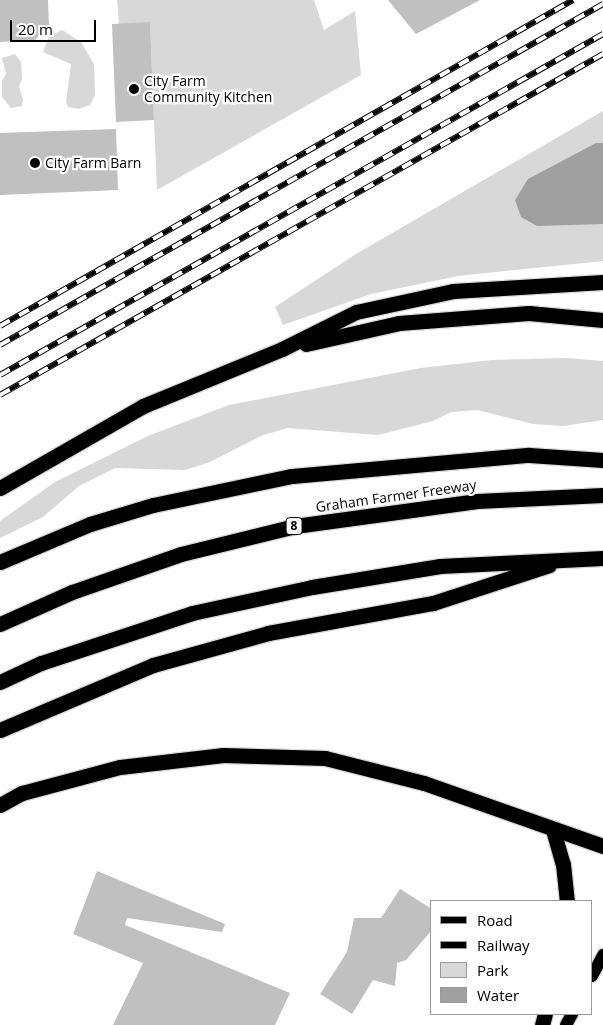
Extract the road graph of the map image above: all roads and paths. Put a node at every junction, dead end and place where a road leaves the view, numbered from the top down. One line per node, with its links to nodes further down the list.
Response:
1 (603, 282): 3 (highway)
2 (603, 320): 3 (highway)
3 (282, 349): 5 (highway)
4 (603, 460): 9 (highway)
5 (0, 488)
6 (603, 495): 10 (highway, Graham Farmer Freeway / 8)
7 (570, 558): 8 (highway); 11 (highway); 12 (highway)
8 (603, 558)
9 (0, 562)
10 (0, 624)
11 (0, 682)
12 (0, 730)
13 (0, 805): 14 (highway)
14 (553, 830): 15 (highway); 16 (highway)
15 (603, 846)
16 (567, 900)
17 (603, 955): 18 (main road)
18 (593, 974)

